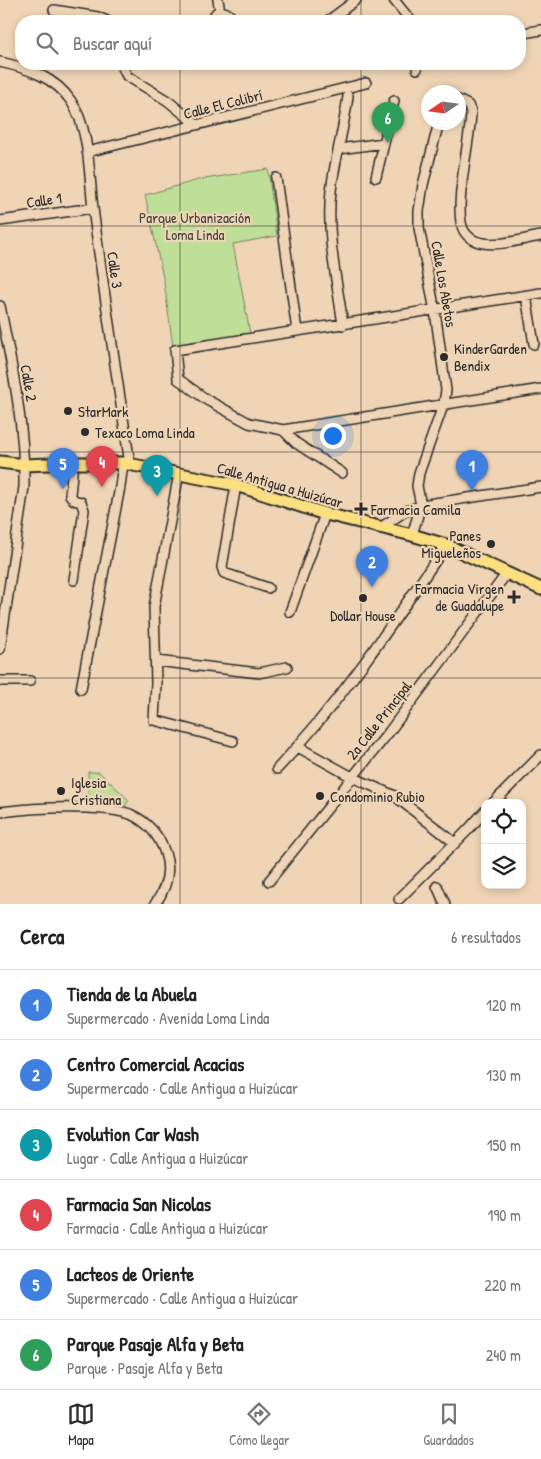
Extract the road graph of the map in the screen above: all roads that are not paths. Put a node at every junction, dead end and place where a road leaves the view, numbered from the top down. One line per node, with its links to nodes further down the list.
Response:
1 (218, 0): 5 (street)
2 (356, 0): 9 (street)
3 (394, 0): 10 (street)
4 (54, 10): 6 (street)
5 (220, 12): 7 (street); 8 (street)
6 (85, 15)
7 (216, 15)
8 (228, 15)
9 (336, 15)
10 (406, 15)
11 (541, 30): 12 (street)
12 (526, 32)
13 (0, 62): 14 (street, Calle 3)
14 (15, 65)
15 (30, 70): 25 (street, Calle 3)
16 (124, 70): 21 (street)
17 (366, 83): 21 (street, Calle El Colibrí)
18 (348, 96): 24 (street)
19 (394, 101): 23 (street)
20 (466, 104): 30 (street)
21 (197, 125): 25 (street, Calle El Colibrí)
22 (437, 130): 34 (street, Calle Los Abetos)
23 (384, 143): 24 (street); 26 (street)
24 (339, 149): 35 (street)
25 (87, 152): 28 (street, Calle 3)
26 (376, 177)
27 (276, 178): 36 (street)
28 (93, 208): 29 (street, Calle 1); 43 (street, Calle 3)
29 (0, 220)
30 (541, 236)
31 (541, 293): 32 (street)
32 (526, 296): 34 (street); 37 (street)
33 (0, 306): 44 (street, Calle 2)
34 (436, 311): 35 (street); 39 (street, Calle Los Abetos)
35 (343, 324): 36 (street)
36 (297, 332): 40 (street)
37 (534, 344)
38 (541, 388): 39 (street)
39 (444, 403): 40 (street); 49 (street, Calle Los Abetos)
40 (283, 430): 46 (street)
41 (0, 462): 44 (main road, Calle Antigua a Huizúcar)
42 (73, 463): 43 (main road, Calle Antigua a Huizúcar); 44 (main road, Calle Antigua a Huizúcar); 55 (street)
43 (126, 463): 45 (main road, Calle Antigua a Huizúcar); 64 (street, Calle 3)
44 (24, 465): 59 (street, Calle 2)
45 (179, 473): 47 (main road, Calle Antigua a Huizúcar); 60 (street)
46 (342, 473)
47 (236, 485): 50 (main road, Calle Antigua a Huizúcar); 56 (street)
48 (541, 487): 49 (street)
49 (422, 505): 51 (street); 52 (street, Calle Los Abetos)
50 (325, 514): 51 (main road, Calle Antigua a Huizúcar); 58 (street)
51 (380, 528): 52 (main road, Calle Antigua a Huizúcar)
52 (412, 535): 53 (main road, Calle Antigua a Huizúcar)
53 (446, 545): 54 (main road, Calle Antigua a Huizúcar); 66 (street)
54 (507, 573): 57 (main road, Calle Antigua a Huizúcar); 69 (street, 2a Calle Principal)
55 (74, 580)
56 (268, 588)
57 (541, 590)
58 (290, 612)
59 (0, 648)
60 (156, 661): 61 (street); 65 (street)
61 (287, 667)
62 (30, 680): 63 (street)
63 (0, 681)
64 (81, 689)
65 (233, 741)
66 (298, 747): 68 (street); 69 (street)
67 (541, 755): 70 (street)
68 (277, 769)
69 (352, 777): 73 (street); 74 (street, 2a Calle Principal)
70 (497, 799)
71 (0, 812): 77 (street)
72 (481, 815): 73 (street)
73 (454, 843): 76 (street)
74 (270, 881)
75 (437, 886): 78 (street)
76 (399, 898)
77 (155, 904)
78 (445, 904)

